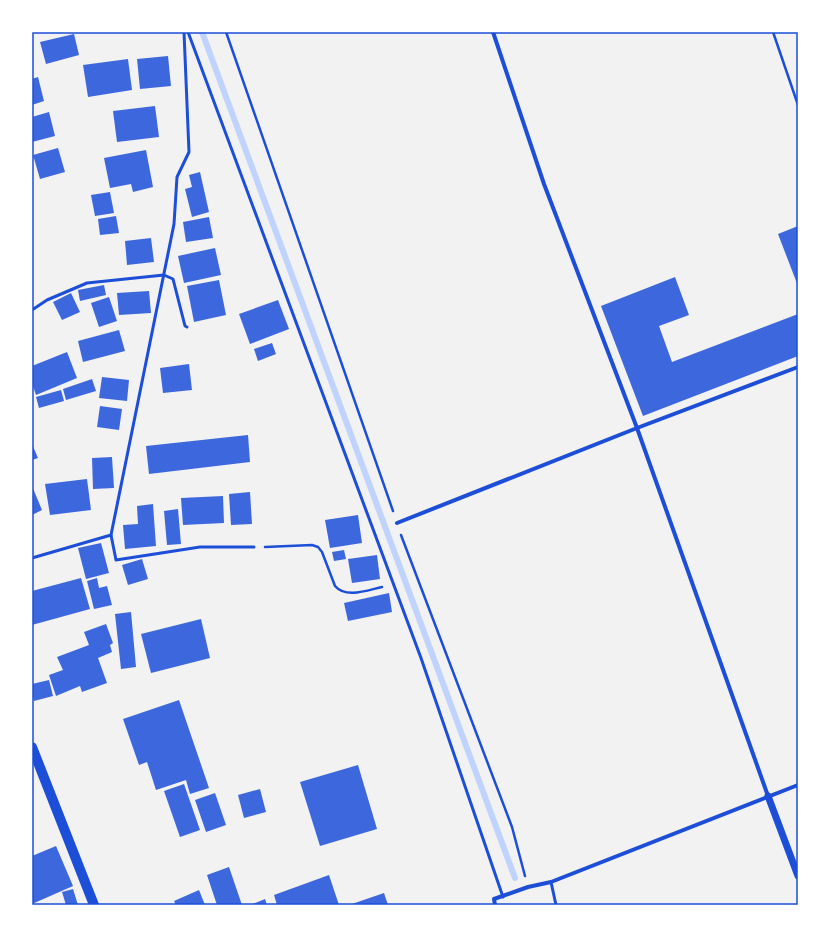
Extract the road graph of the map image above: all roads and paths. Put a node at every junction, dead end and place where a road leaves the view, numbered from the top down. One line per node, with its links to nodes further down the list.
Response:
1 (184, 32): 7 (lane)
2 (188, 32): 16 (lane)
3 (226, 32): 12 (path)
4 (493, 32): 11 (street)
5 (773, 32): 6 (path)
6 (798, 105)
7 (164, 275): 8 (lane); 9 (lane); 13 (lane)
8 (32, 310)
9 (187, 327)
10 (798, 368): 11 (street)
11 (637, 428): 12 (street); 20 (street)
12 (397, 523): 23 (path)
13 (111, 534): 14 (lane); 15 (lane)
14 (254, 547): 16 (path)
15 (32, 558)
16 (394, 584): 24 (lane)
17 (32, 747): 18 (main road)
18 (36, 767): 25 (main road)
19 (798, 785): 20 (street)
20 (768, 796): 21 (street); 22 (street)
21 (798, 876)
22 (551, 882): 23 (street); 27 (lane)
23 (528, 887): 24 (street)
24 (503, 897): 26 (street)
25 (94, 905)
26 (495, 905)
27 (556, 905)

